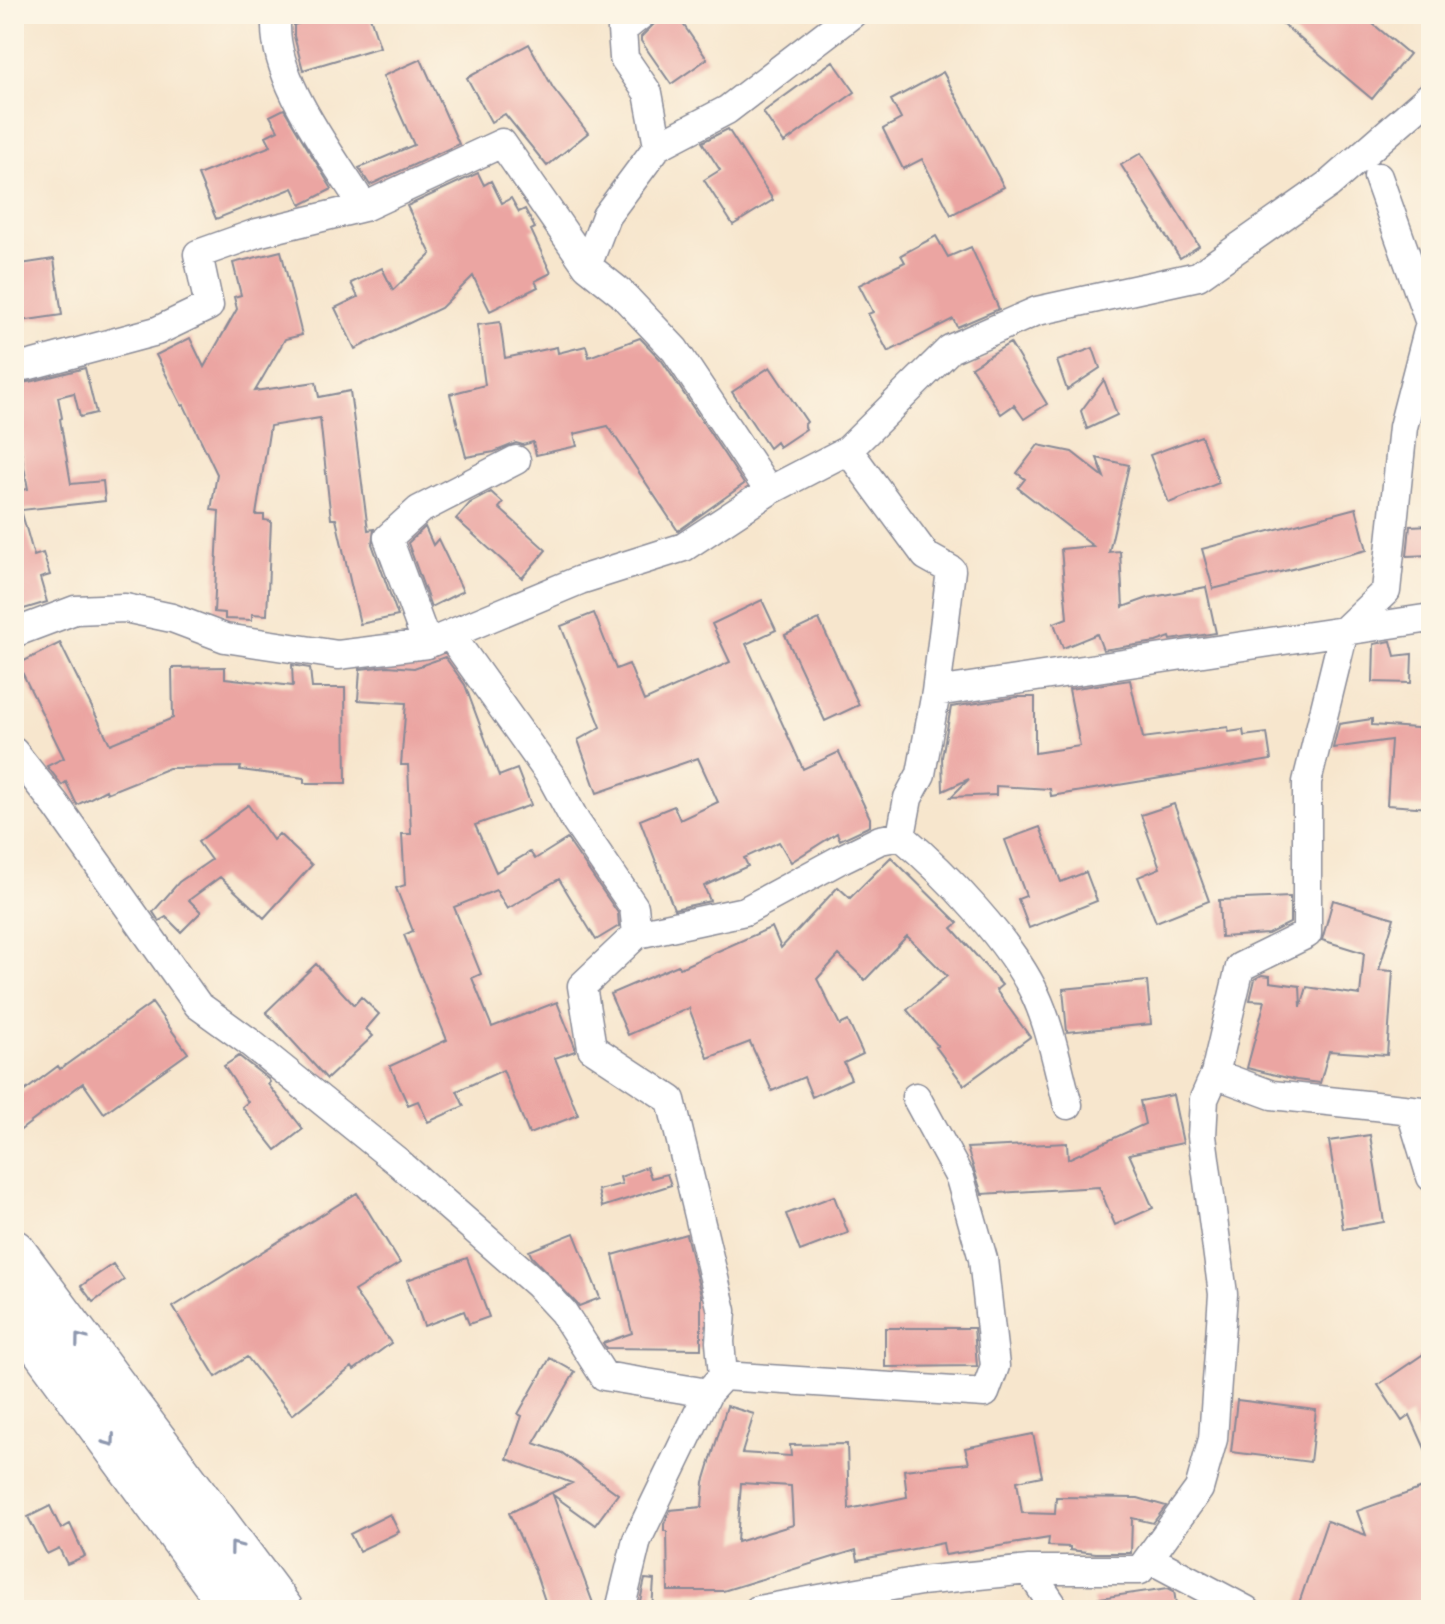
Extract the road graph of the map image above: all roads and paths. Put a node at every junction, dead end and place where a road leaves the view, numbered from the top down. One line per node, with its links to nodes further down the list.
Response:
1 (277, 14): 7 (street)
2 (642, 14): 5 (street)
3 (852, 14): 5 (street)
4 (1431, 95): 10 (street)
5 (658, 146): 8 (street)
6 (1378, 177): 14 (street)
7 (364, 207): 8 (street); 9 (street)
8 (587, 266): 12 (street)
9 (14, 367)
10 (848, 450): 12 (street); 17 (street)
11 (516, 460): 16 (street)
12 (769, 491): 16 (street)
13 (1431, 618): 14 (street)
14 (1344, 631): 17 (street); 21 (street)
15 (14, 633): 16 (street)
16 (439, 640): 20 (street)
17 (936, 692): 19 (street)
18 (14, 752): 28 (street)
19 (901, 836): 20 (street); 23 (street)
20 (637, 934): 28 (street)
21 (1215, 1074): 24 (street); 29 (street)
22 (916, 1097): 28 (street)
23 (1068, 1105)
24 (1421, 1112): 25 (street)
25 (1431, 1177)
26 (14, 1251): 33 (highway, one-way to 26)
27 (14, 1310): 32 (highway, one-way to 32)
28 (715, 1384): 34 (street)
29 (1150, 1559): 30 (street); 36 (street)
30 (1029, 1570): 31 (street); 35 (street)
31 (765, 1609)
32 (234, 1610)
33 (282, 1610)
34 (620, 1610)
35 (1056, 1610)
36 (1246, 1610)

